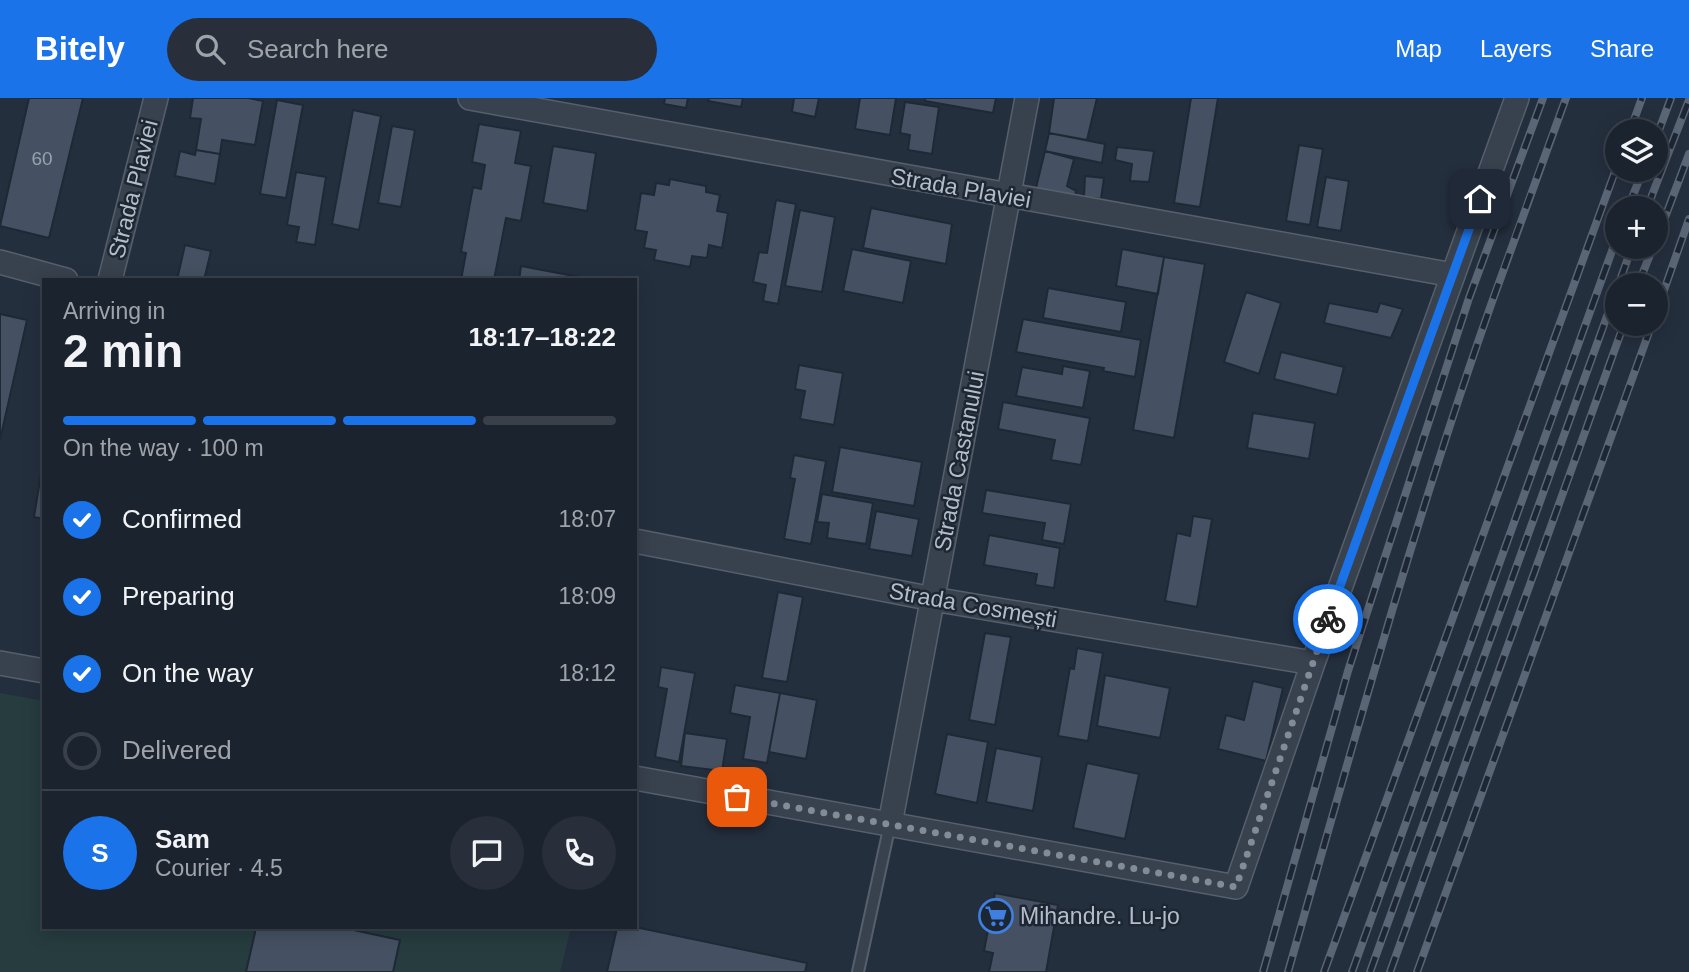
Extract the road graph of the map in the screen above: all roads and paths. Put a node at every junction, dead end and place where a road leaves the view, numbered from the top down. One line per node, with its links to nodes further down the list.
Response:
1 (156, 98): 9 (street, Strada Plaviei)
2 (470, 98): 5 (street, Strada Plaviei)
3 (1027, 98): 5 (street, Strada Castanului)
4 (1517, 98): 7 (street)
5 (1009, 196): 7 (street, Strada Plaviei); 11 (street, Strada Castanului)
6 (0, 262): 8 (street)
7 (1453, 275): 13 (street)
8 (59, 278)
9 (111, 278)
10 (637, 541): 11 (street, Strada Cosmești)
11 (933, 599): 13 (street, Strada Cosmești); 16 (street, Strada Castanului)
12 (0, 663): 14 (street)
13 (1312, 663): 16 (street)
14 (42, 671)
15 (637, 778): 16 (street)
16 (890, 824): 17 (lane)
17 (858, 972)

